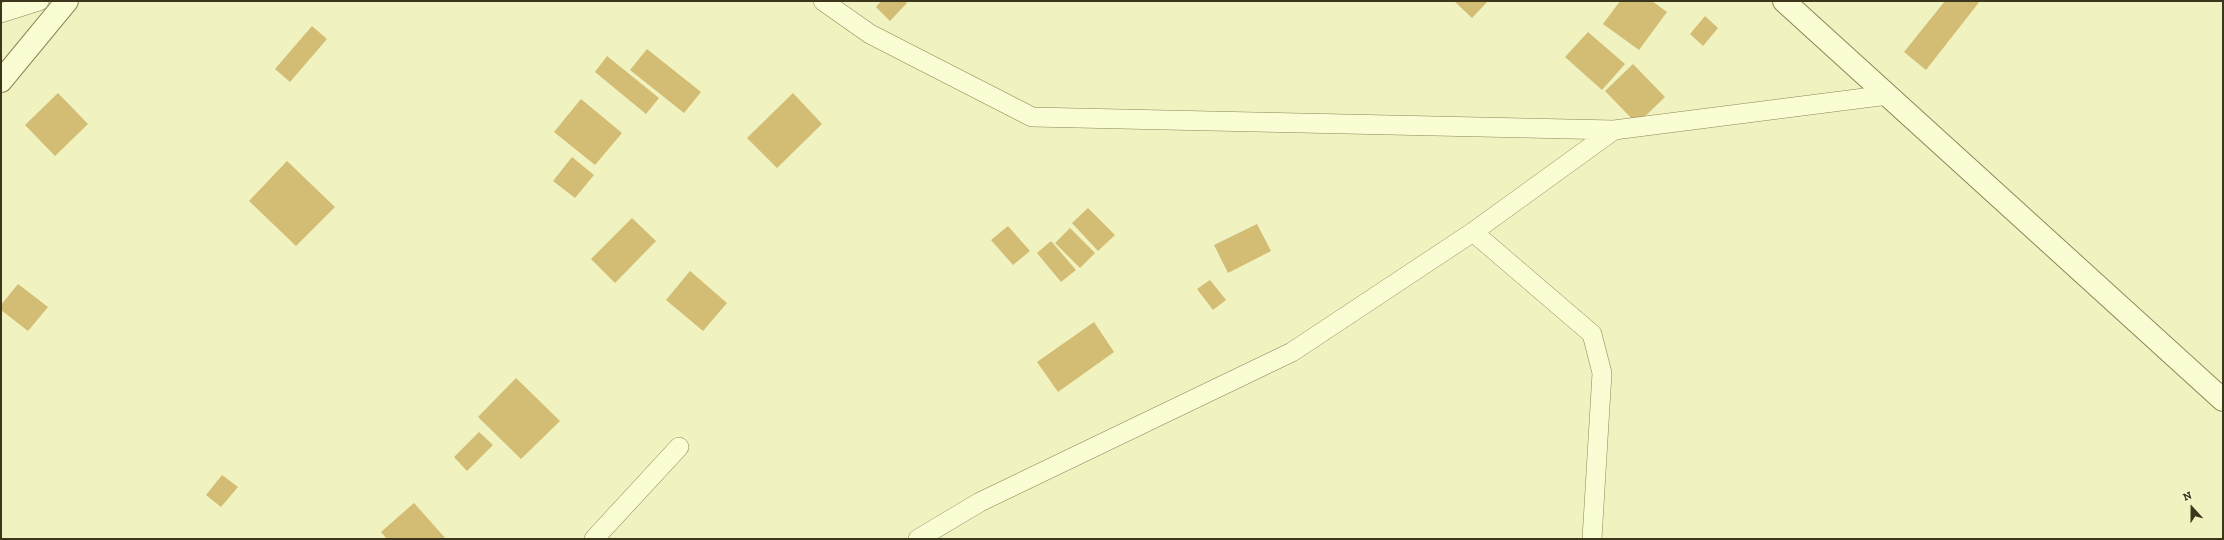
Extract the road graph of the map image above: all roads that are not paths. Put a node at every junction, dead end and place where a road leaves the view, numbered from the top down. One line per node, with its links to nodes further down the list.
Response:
1 (39, 1): 5 (lane)
2 (67, 1): 6 (street)
3 (822, 1): 8 (lane)
4 (1784, 1): 7 (street)
5 (1, 13)
6 (1, 81)
7 (1888, 96): 8 (lane); 10 (street)
8 (1614, 130): 9 (lane)
9 (1473, 232): 13 (lane); 14 (lane)
10 (2223, 400)
11 (679, 446): 12 (lane)
12 (594, 539)
13 (918, 539)
14 (1592, 539)

